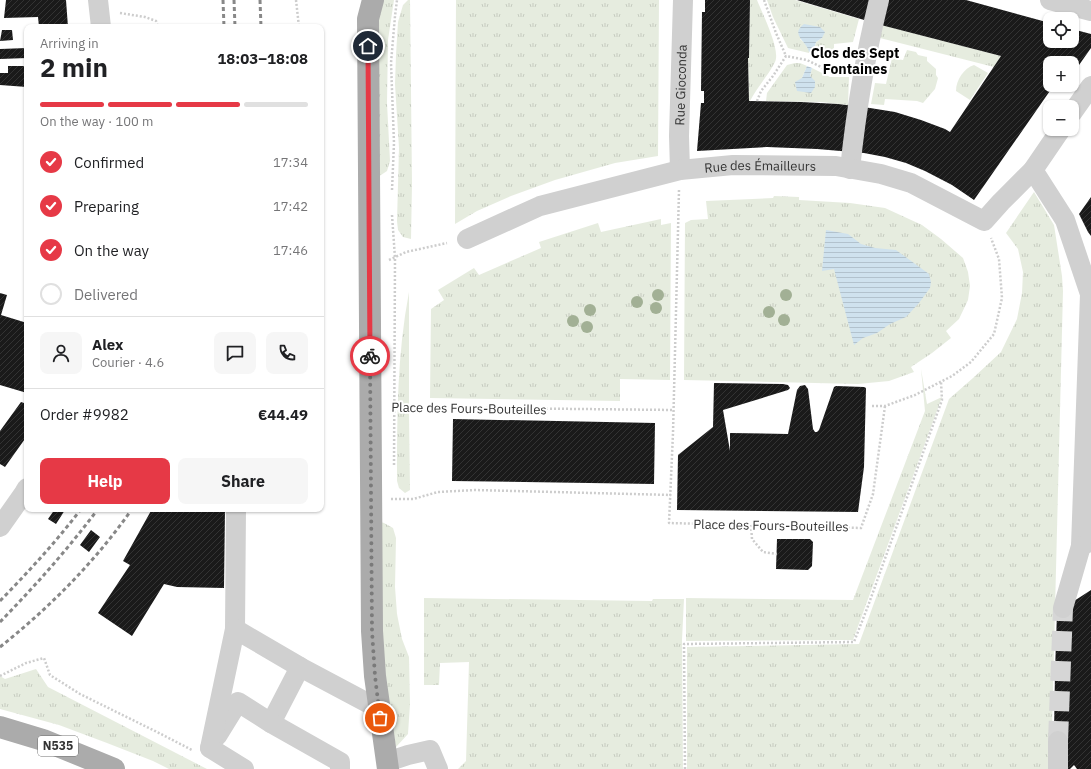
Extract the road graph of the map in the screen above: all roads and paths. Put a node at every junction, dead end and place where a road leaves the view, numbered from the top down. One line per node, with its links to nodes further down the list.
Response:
1 (296, 0): 11 (path)
2 (397, 0): 21 (path)
3 (683, 0): 19 (street, Rue Gioconda)
4 (764, 0): 12 (path)
5 (879, 0): 13 (street)
6 (1050, 0): 8 (street)
7 (368, 6): 26 (main road)
8 (1091, 11)
9 (100, 12): 10 (path)
10 (157, 24)
11 (299, 24)
12 (786, 56): 13 (path); 15 (path)
13 (864, 69): 18 (street)
14 (1091, 86): 16 (street)
15 (758, 101)
16 (1079, 104)
17 (1056, 136): 20 (street)
18 (850, 169): 19 (street, Rue des Émailleurs); 23 (street, Rue des Émailleurs)
19 (680, 170): 24 (street, Rue des Émailleurs); 33 (path)
20 (1033, 170): 23 (street); 27 (street)
21 (392, 195)
22 (392, 211): 25 (path)
23 (984, 221): 28 (path)
24 (467, 239): 25 (path)
25 (394, 258): 26 (path); 32 (path)
26 (370, 266): 31 (main road)
27 (1091, 300): 41 (street)
28 (941, 382): 30 (path); 57 (path)
29 (872, 406): 30 (path)
30 (885, 406): 39 (path, Place des Fours-Bouteilles)
31 (370, 407): 32 (path, Place des Fours-Bouteilles); 37 (main road)
32 (394, 407): 33 (path, Place des Fours-Bouteilles); 34 (path)
33 (674, 410): 36 (path, Place des Fours-Bouteilles)
34 (394, 468)
35 (24, 493): 40 (street)
36 (671, 496): 37 (path); 39 (path, Place des Fours-Bouteilles)
37 (371, 499): 47 (main road)
38 (236, 512): 44 (street)
39 (751, 525): 42 (path)
40 (0, 527)
41 (1086, 544): 43 (street)
42 (777, 554)
43 (1064, 608)
44 (235, 629): 45 (street); 51 (street)
45 (300, 667): 47 (street); 48 (street)
46 (0, 676): 51 (path)
47 (379, 709): 52 (main road)
48 (271, 723): 51 (street); 55 (street)
49 (0, 727): 53 (main road, N535)
50 (1058, 741): 58 (street)
51 (210, 748): 54 (street)
52 (387, 766): 56 (street)
53 (114, 769)
54 (244, 769)
55 (340, 769)
56 (438, 769)
57 (684, 769)
58 (1058, 769)

